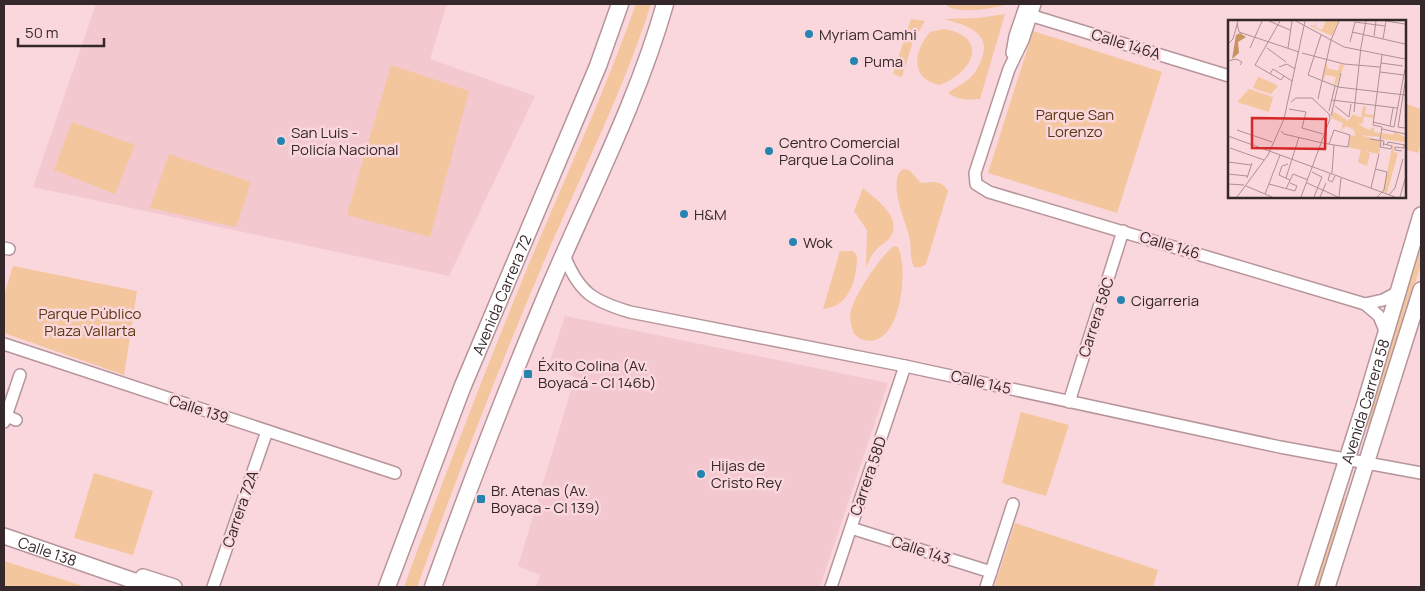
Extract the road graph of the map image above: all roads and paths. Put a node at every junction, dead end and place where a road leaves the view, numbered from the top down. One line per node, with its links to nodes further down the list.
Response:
1 (620, 4): 31 (highway, Avenida Carrera 72)
2 (665, 4): 8 (highway)
3 (1035, 4): 4 (street)
4 (1027, 11): 5 (street, Calle 146A); 7 (street, Calle 146)
5 (1228, 76)
6 (1421, 215): 10 (main road, Avenida Carrera 58)
7 (1124, 232): 11 (street, Calle 146); 16 (street, Carrera 58C)
8 (564, 255): 14 (street, Calle 145); 32 (highway)
9 (1421, 290): 20 (main road, Avenida Carrera 58)
10 (1398, 292): 11 (street); 12 (main road, Avenida Carrera 58)
11 (1365, 304): 12 (street)
12 (1386, 333): 19 (main road, Avenida Carrera 58)
13 (4, 344): 18 (street, Calle 139)
14 (905, 366): 16 (street, Calle 145); 24 (street, Carrera 58D)
15 (20, 375): 17 (street)
16 (1069, 402): 19 (street, Calle 145)
17 (7, 418)
18 (267, 431): 21 (street, Calle 139); 30 (street, Carrera 72A)
19 (1347, 458): 20 (street, Calle 145); 35 (main road, Avenida Carrera 58)
20 (1367, 463): 22 (street, Calle 145); 36 (main road, Avenida Carrera 58)
21 (395, 473)
22 (1421, 473)
23 (1013, 504): 27 (street)
24 (851, 528): 27 (street, Calle 143); 33 (street, Carrera 58D)
25 (4, 536): 26 (main road, Calle 138)
26 (93, 566): 28 (main road, Calle 138); 29 (main road, Calle 138)
27 (991, 572): 34 (street)
28 (152, 587)
29 (174, 587)
30 (213, 587)
31 (387, 587)
32 (433, 587)
33 (831, 587)
34 (986, 587)
35 (1306, 587)
36 (1327, 587)

